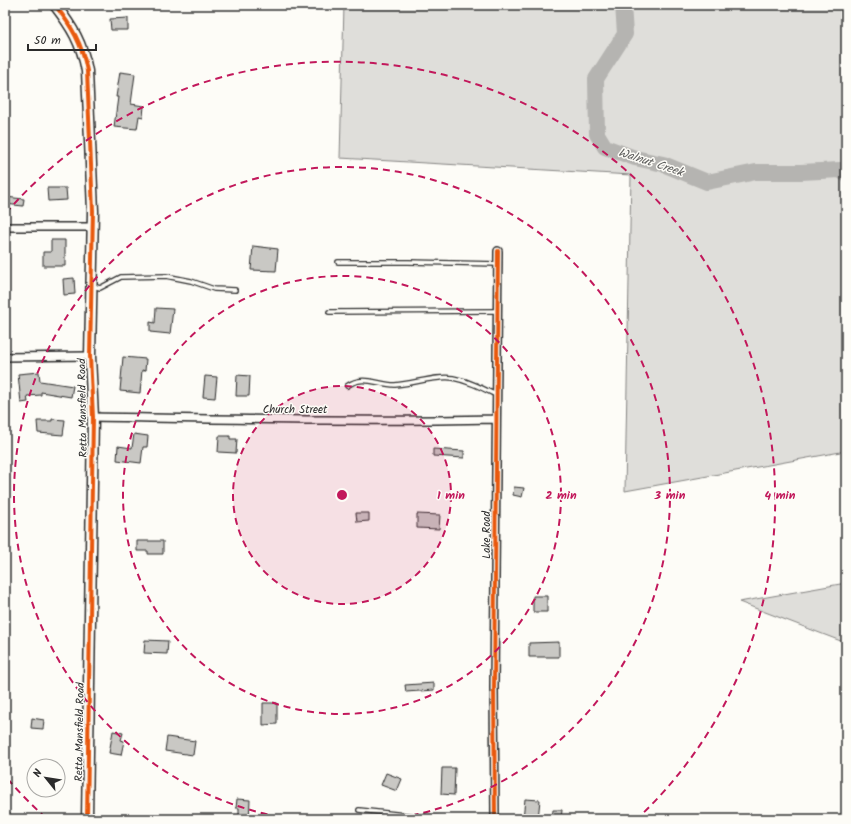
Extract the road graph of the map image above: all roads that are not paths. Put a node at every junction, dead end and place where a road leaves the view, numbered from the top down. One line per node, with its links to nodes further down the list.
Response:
1 (55, 5): 3 (street, Retta Mansfield Road)
2 (5, 227): 3 (street)
3 (93, 227): 7 (street, Retta Mansfield Road)
4 (498, 251): 6 (street, Lake Road)
5 (338, 262): 6 (lane)
6 (498, 264): 9 (street, Lake Road)
7 (92, 285): 8 (lane); 11 (street, Retta Mansfield Road)
8 (235, 290)
9 (497, 311): 10 (lane); 14 (street, Lake Road)
10 (329, 312)
11 (90, 356): 12 (street); 15 (street, Retta Mansfield Road)
12 (5, 357)
13 (347, 386): 14 (lane)
14 (496, 395): 16 (street, Lake Road)
15 (93, 417): 16 (street, Church Street); 18 (street, Retta Mansfield Road)
16 (496, 419): 20 (street, Lake Road)
17 (360, 810): 19 (lane)
18 (87, 819)
19 (442, 819)
20 (495, 819)

